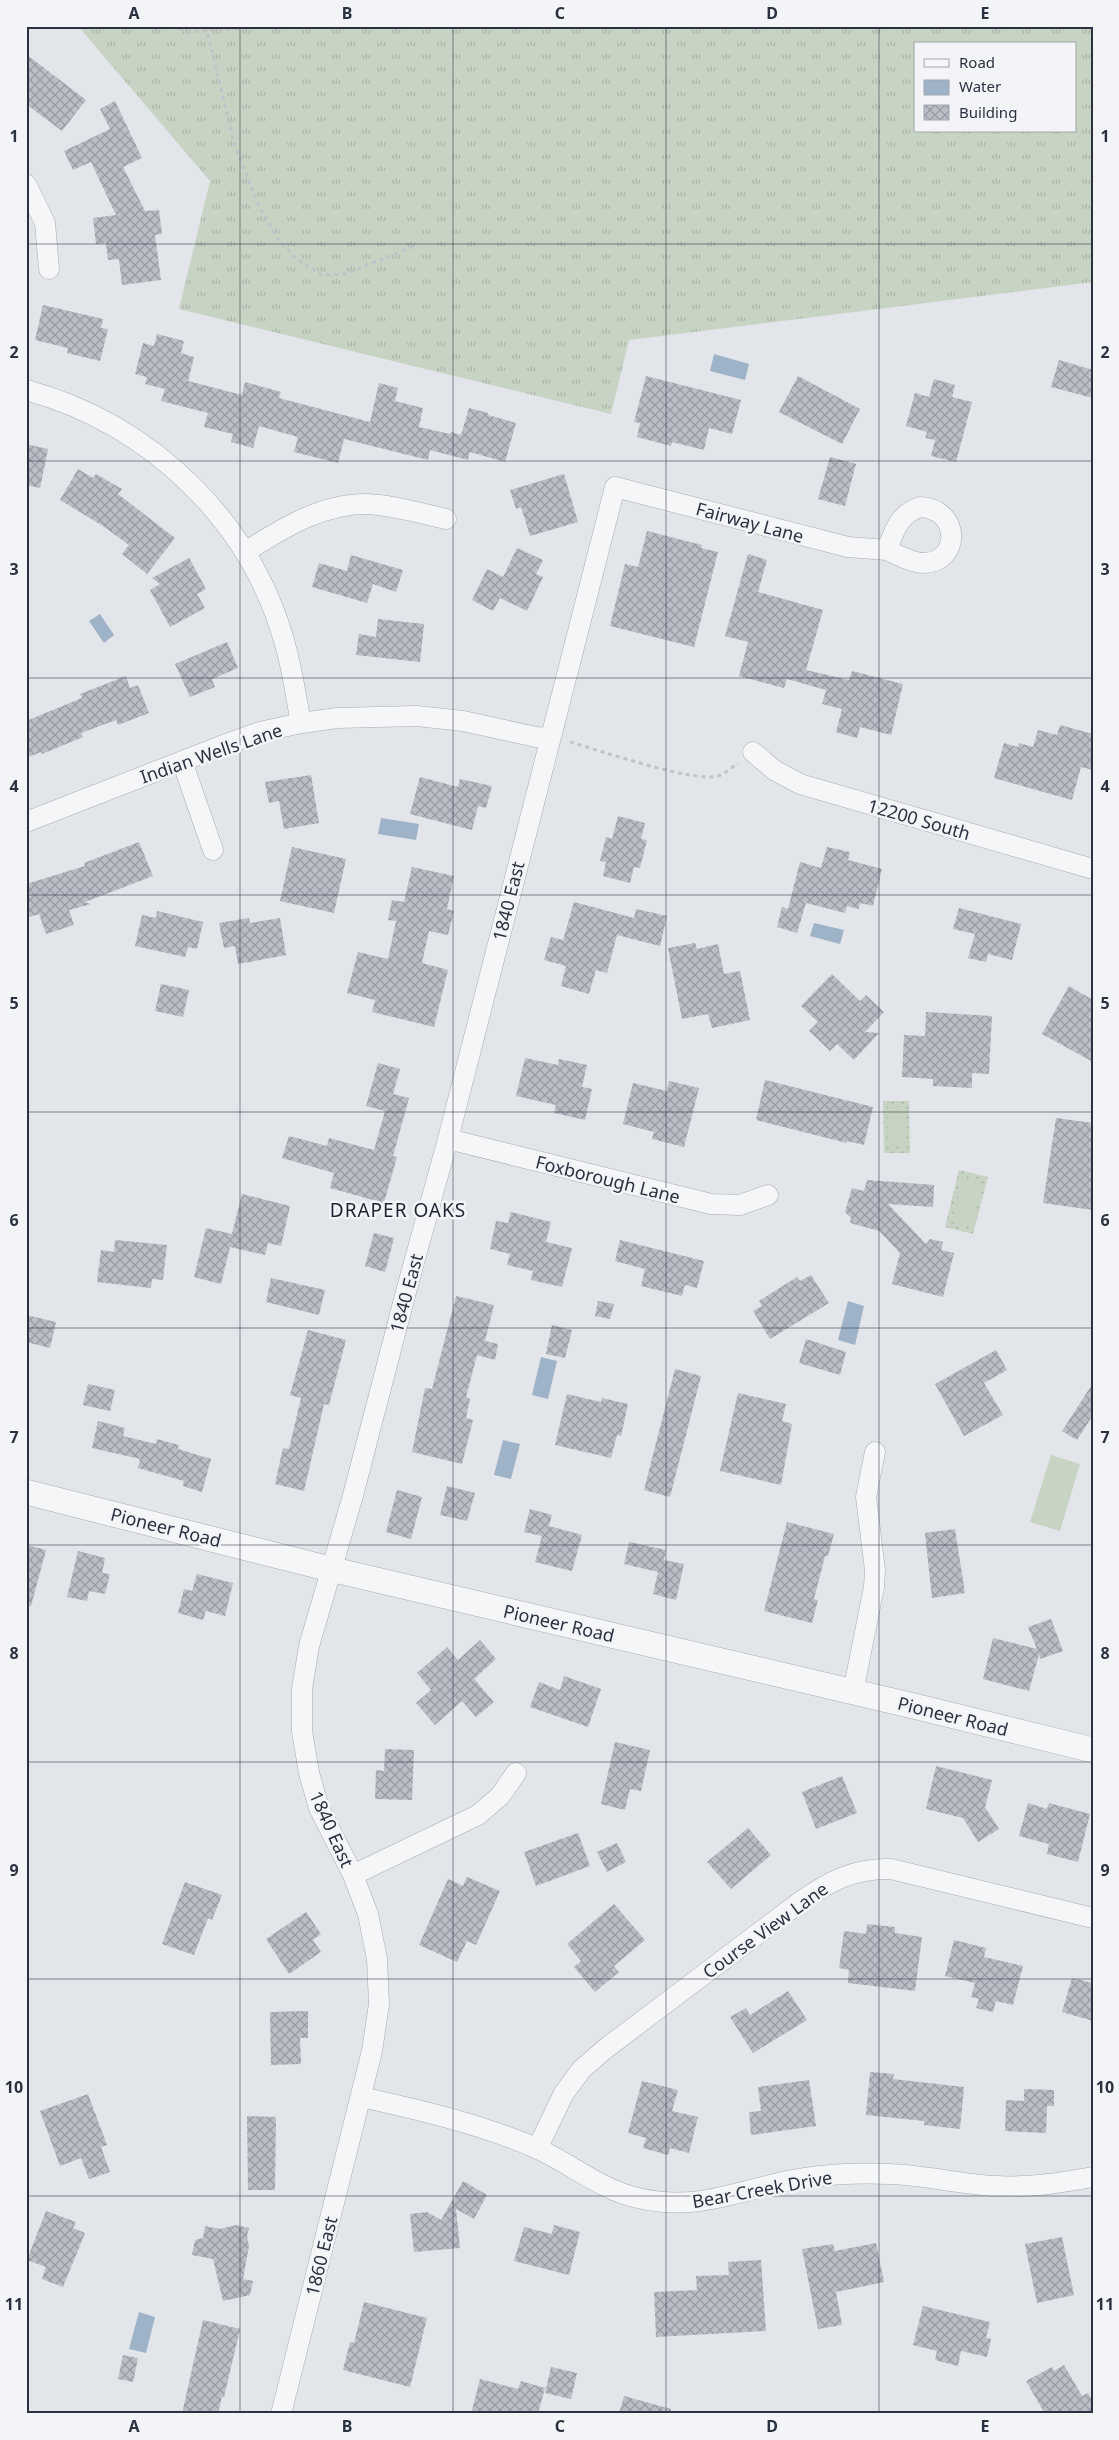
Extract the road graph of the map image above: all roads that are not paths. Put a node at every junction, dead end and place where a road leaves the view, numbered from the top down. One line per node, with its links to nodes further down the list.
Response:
1 (26, 184): 2 (street)
2 (49, 269)
3 (26, 390): 7 (street)
4 (615, 487): 6 (street, Fairway Lane); 9 (street, 1840 East)
5 (446, 519): 7 (street)
6 (887, 550)
7 (245, 552): 8 (street)
8 (300, 723): 9 (street, Indian Wells Lane); 11 (street, Indian Wells Lane)
9 (550, 738): 15 (street, 1840 East)
10 (754, 752): 14 (street, 12200 South)
11 (182, 761): 12 (street, Indian Wells Lane); 13 (street)
12 (26, 822)
13 (213, 850)
14 (1093, 869)
15 (448, 1139): 16 (street, Foxborough Lane); 19 (street, 1840 East)
16 (768, 1195)
17 (875, 1452): 20 (street)
18 (26, 1492): 19 (street, Pioneer Road)
19 (330, 1569): 20 (street, Pioneer Road); 23 (street, 1840 East)
20 (853, 1692): 21 (street, Pioneer Road)
21 (1093, 1750)
22 (516, 1773): 23 (street)
23 (353, 1875): 25 (street, 1840 East)
24 (1093, 1918): 26 (street, Course View Lane)
25 (361, 2097): 26 (street, Bear Creek Drive); 28 (street, 1860 East)
26 (537, 2149): 27 (street, Bear Creek Drive)
27 (1093, 2177)
28 (281, 2414)

